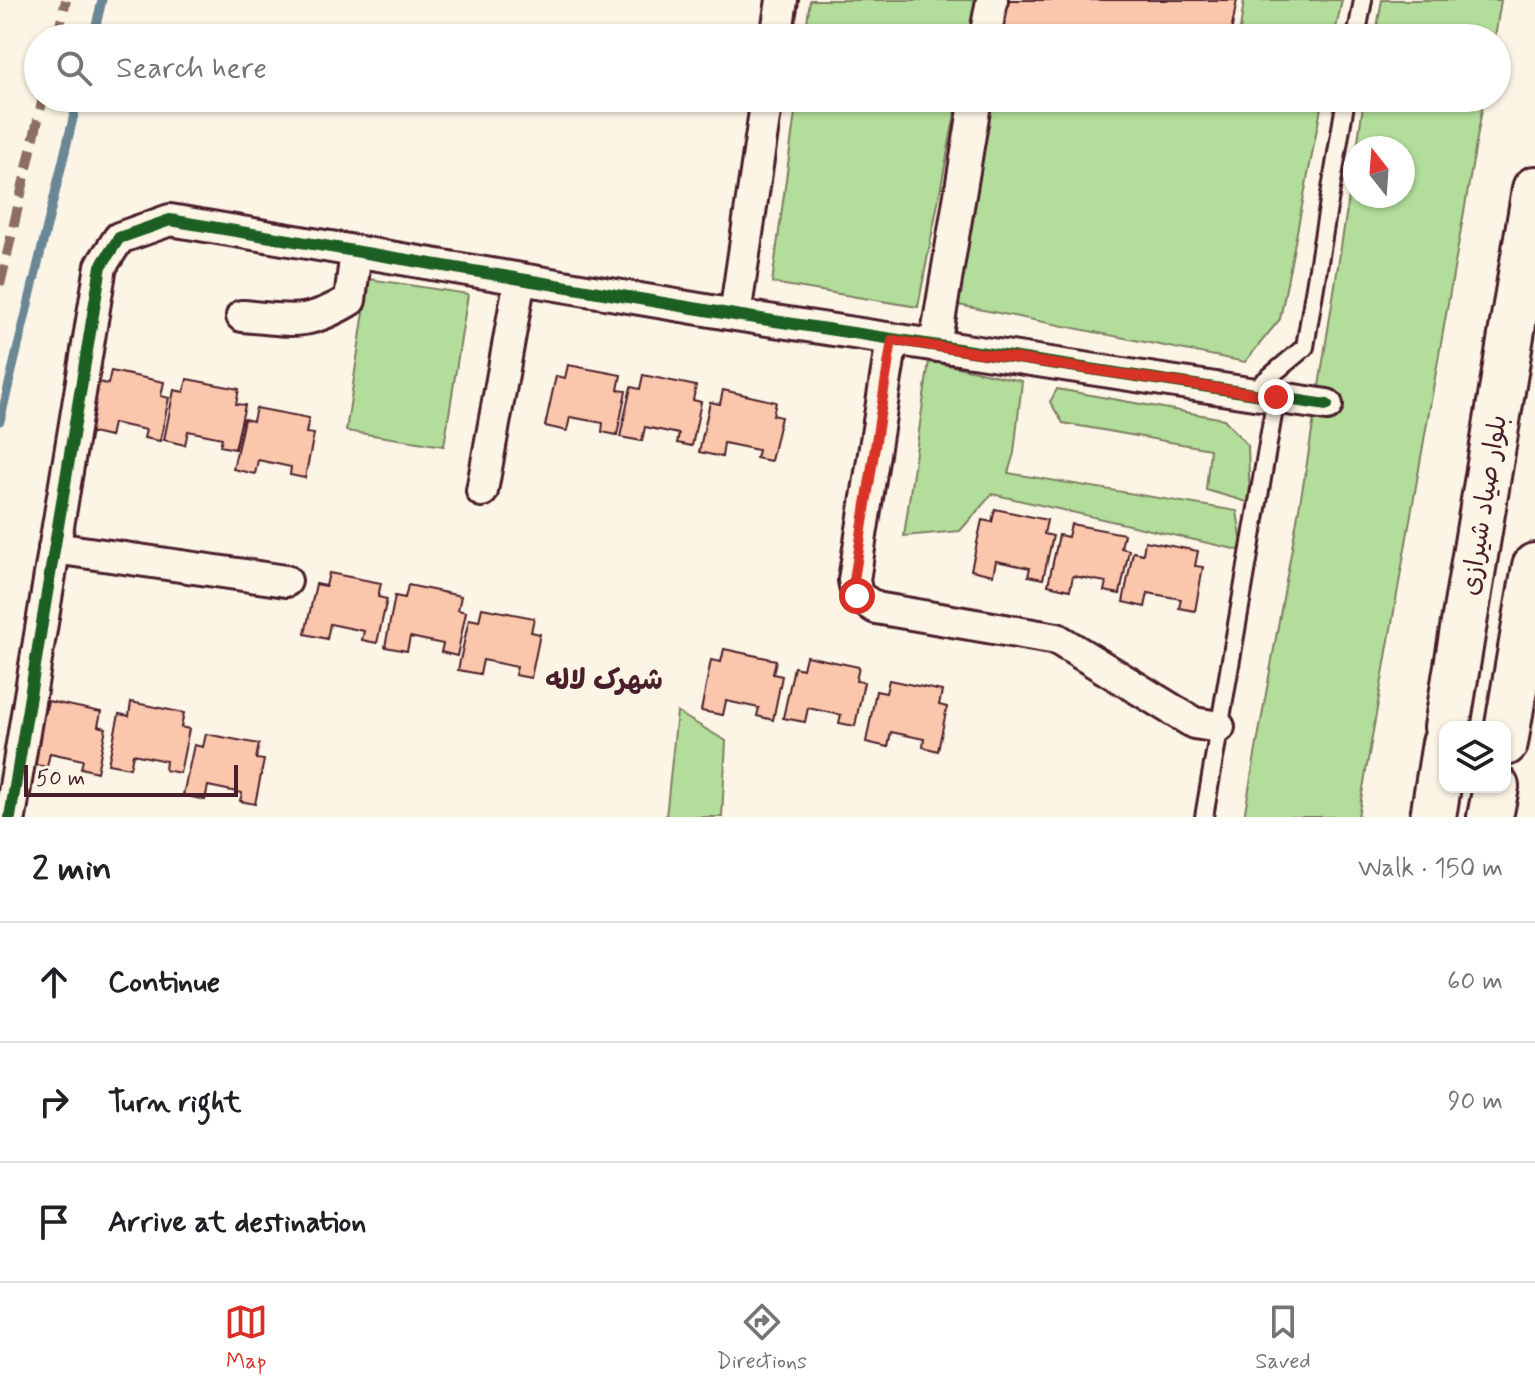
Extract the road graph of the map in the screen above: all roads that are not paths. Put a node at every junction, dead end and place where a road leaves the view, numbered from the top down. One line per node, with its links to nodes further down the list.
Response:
1 (782, 0): 4 (street)
2 (992, 0): 5 (street)
3 (1363, 0): 6 (lane)
4 (778, 24)
5 (988, 24)
6 (1359, 24)
7 (765, 112): 13 (street)
8 (974, 112): 16 (street)
9 (1344, 112): 17 (lane)
10 (1535, 189): 23 (main road, بلوار صیاد شیرازی)
11 (356, 251): 12 (street); 14 (street); 20 (street)
12 (520, 279): 13 (street); 19 (street)
13 (735, 315): 15 (street)
14 (242, 316)
15 (892, 340): 16 (street); 24 (street)
16 (935, 346): 17 (street)
17 (1263, 395): 18 (street); 24 (lane)
18 (1327, 405)
19 (482, 491)
20 (54, 548): 21 (street); 28 (street)
21 (286, 581)
22 (1533, 587): 25 (main road)
23 (1448, 721)
24 (1219, 727): 29 (lane)
25 (1512, 732)
26 (1439, 780): 30 (main road)
27 (1495, 793): 31 (main road)
28 (10, 817)
29 (1204, 817)
30 (1433, 817)
31 (1490, 817)

